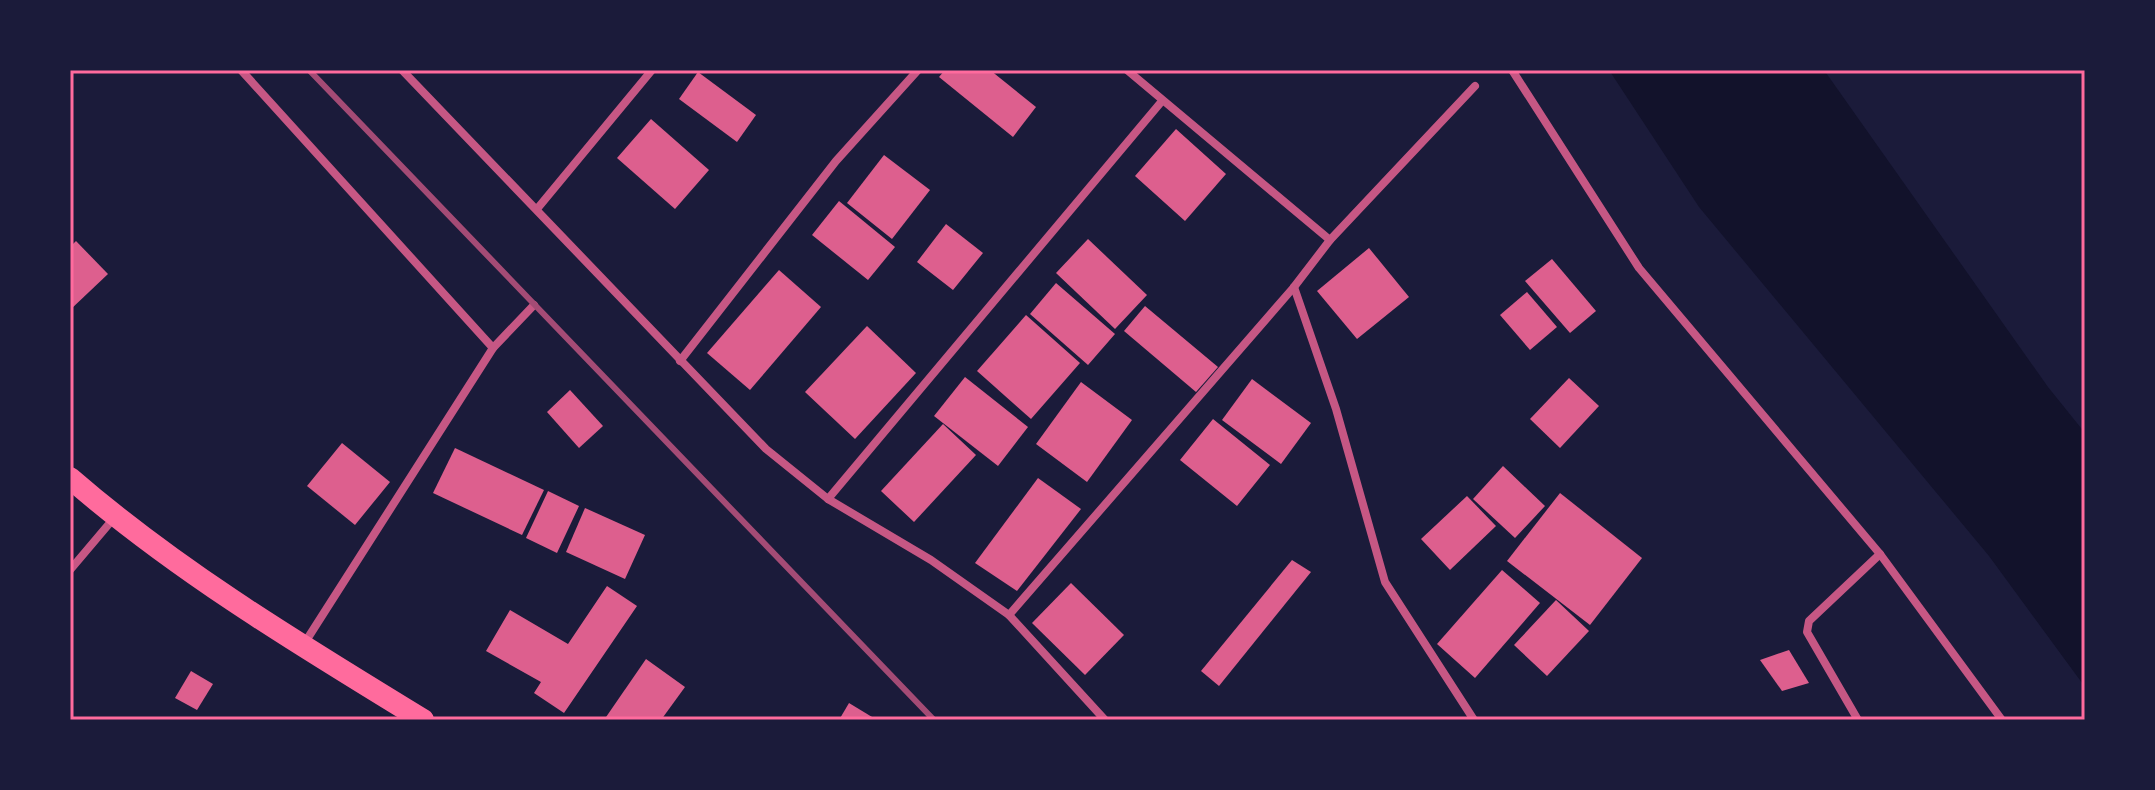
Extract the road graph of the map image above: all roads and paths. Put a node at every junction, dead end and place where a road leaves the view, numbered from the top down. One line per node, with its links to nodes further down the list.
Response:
1 (241, 70): 13 (street)
2 (402, 70): 9 (street)
3 (652, 70): 9 (street)
4 (918, 70): 14 (street)
5 (1127, 70): 8 (street)
6 (1512, 70): 18 (street)
7 (1475, 86): 10 (street)
8 (1162, 101): 10 (street); 16 (street)
9 (537, 209): 14 (street)
10 (1330, 240): 11 (street)
11 (1294, 287): 20 (street); 24 (street)
12 (534, 305): 13 (street)
13 (493, 348): 21 (street)
14 (680, 361): 16 (street)
15 (70, 478): 17 (highway)
16 (828, 499): 20 (street)
17 (115, 517): 19 (street); 21 (highway)
18 (1880, 554): 25 (street); 26 (street)
19 (70, 570)
20 (1009, 615): 23 (street)
21 (302, 647): 22 (highway)
22 (423, 720)
23 (1105, 720)
24 (1474, 720)
25 (1858, 720)
26 (2002, 720)

